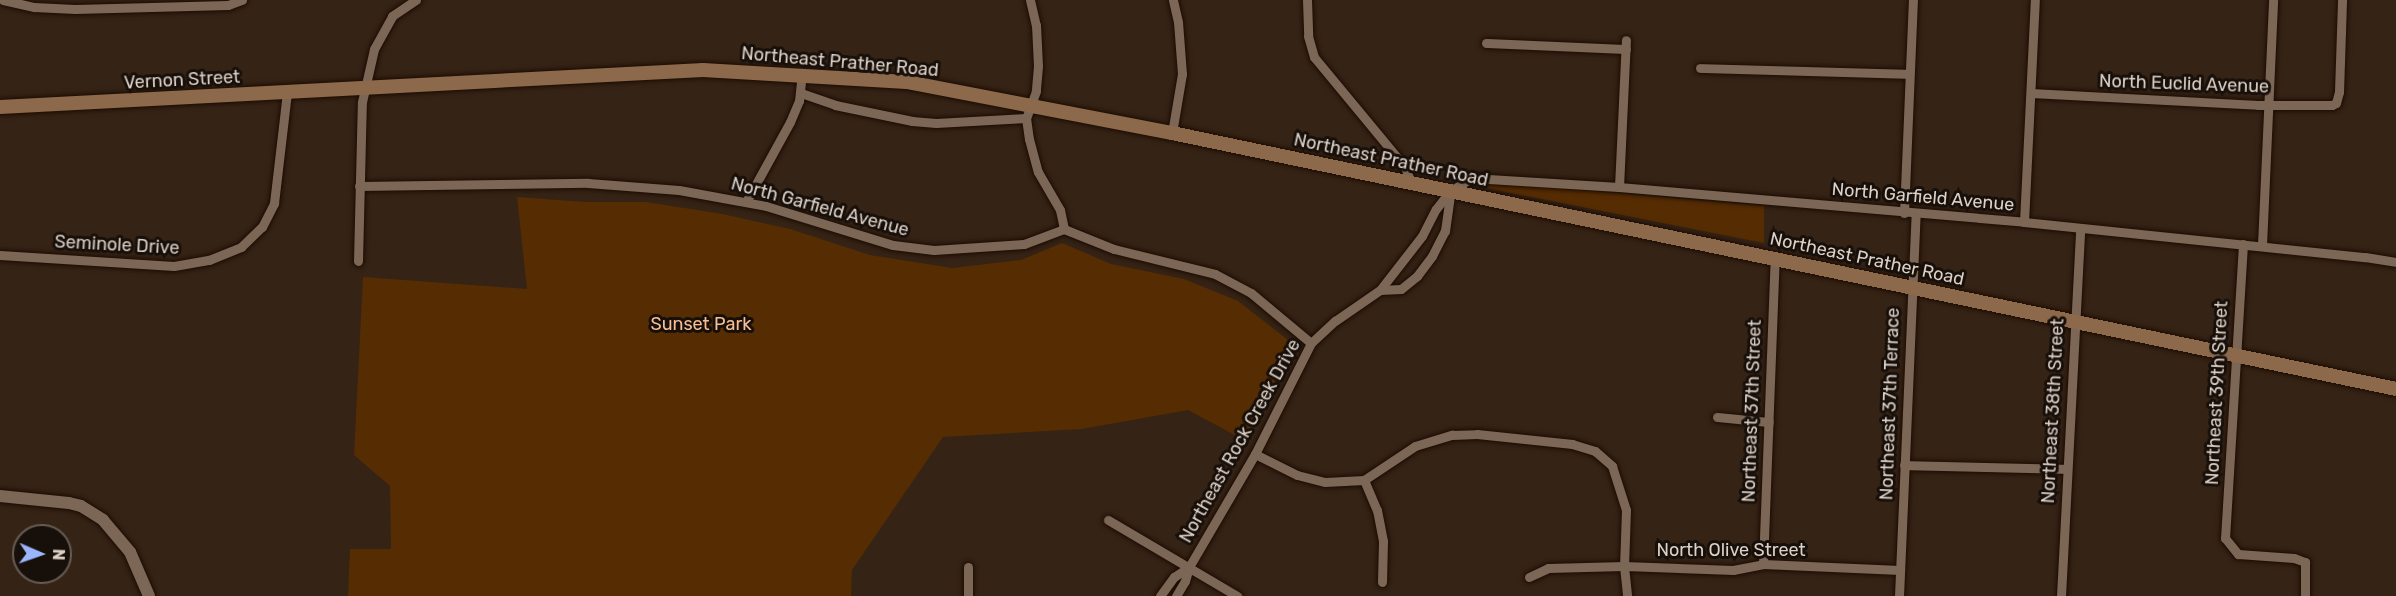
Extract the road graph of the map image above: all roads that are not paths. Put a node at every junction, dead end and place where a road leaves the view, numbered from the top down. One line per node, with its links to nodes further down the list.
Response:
1 (3, 0): 11 (street)
2 (242, 0): 11 (street)
3 (416, 0): 16 (street)
4 (1030, 0): 20 (street)
5 (1173, 0): 24 (street)
6 (1307, 0): 25 (street)
7 (1913, 0): 15 (street)
8 (2035, 0): 19 (street)
9 (2273, 0): 21 (street)
10 (2342, 0): 21 (street, North Euclid Avenue)
11 (88, 4)
12 (1486, 44): 27 (street)
13 (1700, 68): 15 (street)
14 (802, 74): 16 (main road, Northeast Prather Road); 18 (street); 20 (main road, Northeast Prather Road)
15 (1909, 74): 30 (street)
16 (367, 88): 17 (main road, Vernon Street); 26 (street)
17 (287, 93): 22 (main road, Vernon Street); 37 (street, Seminole Drive)
18 (801, 93): 23 (street); 29 (street)
19 (2031, 93): 21 (street, North Euclid Avenue); 32 (street)
20 (1032, 105): 23 (street); 24 (main road, Northeast Prather Road)
21 (2269, 105): 36 (street)
22 (0, 107)
23 (1026, 118): 34 (street)
24 (1173, 133): 25 (main road, Northeast Prather Road)
25 (1411, 183): 28 (main road, Northeast Prather Road)
26 (359, 186): 29 (street, North Garfield Avenue); 39 (street)
27 (1619, 187): 28 (street, North Garfield Avenue); 30 (street, North Garfield Avenue)
28 (1450, 191): 38 (main road, Northeast Prather Road); 42 (street, Northeast Rock Creek Drive); 42 (street, Northeast Rock Creek Drive)
29 (746, 202): 34 (street, North Garfield Avenue)
30 (1904, 213): 31 (street, North Garfield Avenue)
31 (1916, 214): 32 (street, North Garfield Avenue); 41 (street, Northeast 37th Terrace)
32 (2024, 222): 33 (street, North Garfield Avenue)
33 (2080, 228): 35 (street, North Garfield Avenue); 43 (street, Northeast 38th Street)
34 (1064, 229): 44 (street)
35 (2243, 244): 36 (street, North Garfield Avenue); 45 (street, Northeast 39th Street)
36 (2262, 245): 40 (street, North Garfield Avenue)
37 (0, 255)
38 (1775, 258): 41 (main road, Northeast Prather Road); 48 (street, Northeast 37th Street)
39 (358, 261)
40 (2396, 262)
41 (1911, 287): 43 (main road, Northeast Prather Road); 50 (street, Northeast 37th Terrace)
42 (1380, 290): 44 (street, Northeast Rock Creek Drive)
43 (2074, 321): 45 (main road, Northeast Prather Road); 51 (street, Northeast 38th Street)
44 (1311, 343): 49 (street, Northeast Rock Creek Drive)
45 (2236, 354): 46 (main road, Northeast Prather Road); 70 (street, Northeast 39th Street)
46 (2396, 389)
47 (1717, 417): 48 (street)
48 (1769, 422): 55 (street, Northeast 37th Street)
49 (1255, 454): 52 (street); 58 (street, Northeast Rock Creek Drive)
50 (1904, 465): 51 (street); 59 (street, Northeast 37th Terrace)
51 (2067, 469): 69 (street, Northeast 38th Street)
52 (1364, 480): 56 (street); 61 (street)
53 (0, 496): 62 (street)
54 (1108, 520): 58 (street)
55 (1763, 564): 56 (street, North Olive Street); 59 (street, North Olive Street)
56 (1624, 566): 60 (street, North Olive Street); 67 (street)
57 (968, 567): 63 (street)
58 (1189, 567): 64 (street, Northeast Rock Creek Drive); 65 (street, Northeast Rock Creek Drive); 66 (street)
59 (1900, 570): 68 (street, Northeast 37th Terrace)
60 (1529, 577)
61 (1382, 582)
62 (148, 596)
63 (968, 596)
64 (1161, 596)
65 (1176, 596)
66 (1237, 596)
67 (1628, 596)
68 (1899, 596)
69 (2061, 596)
70 (2305, 596)

